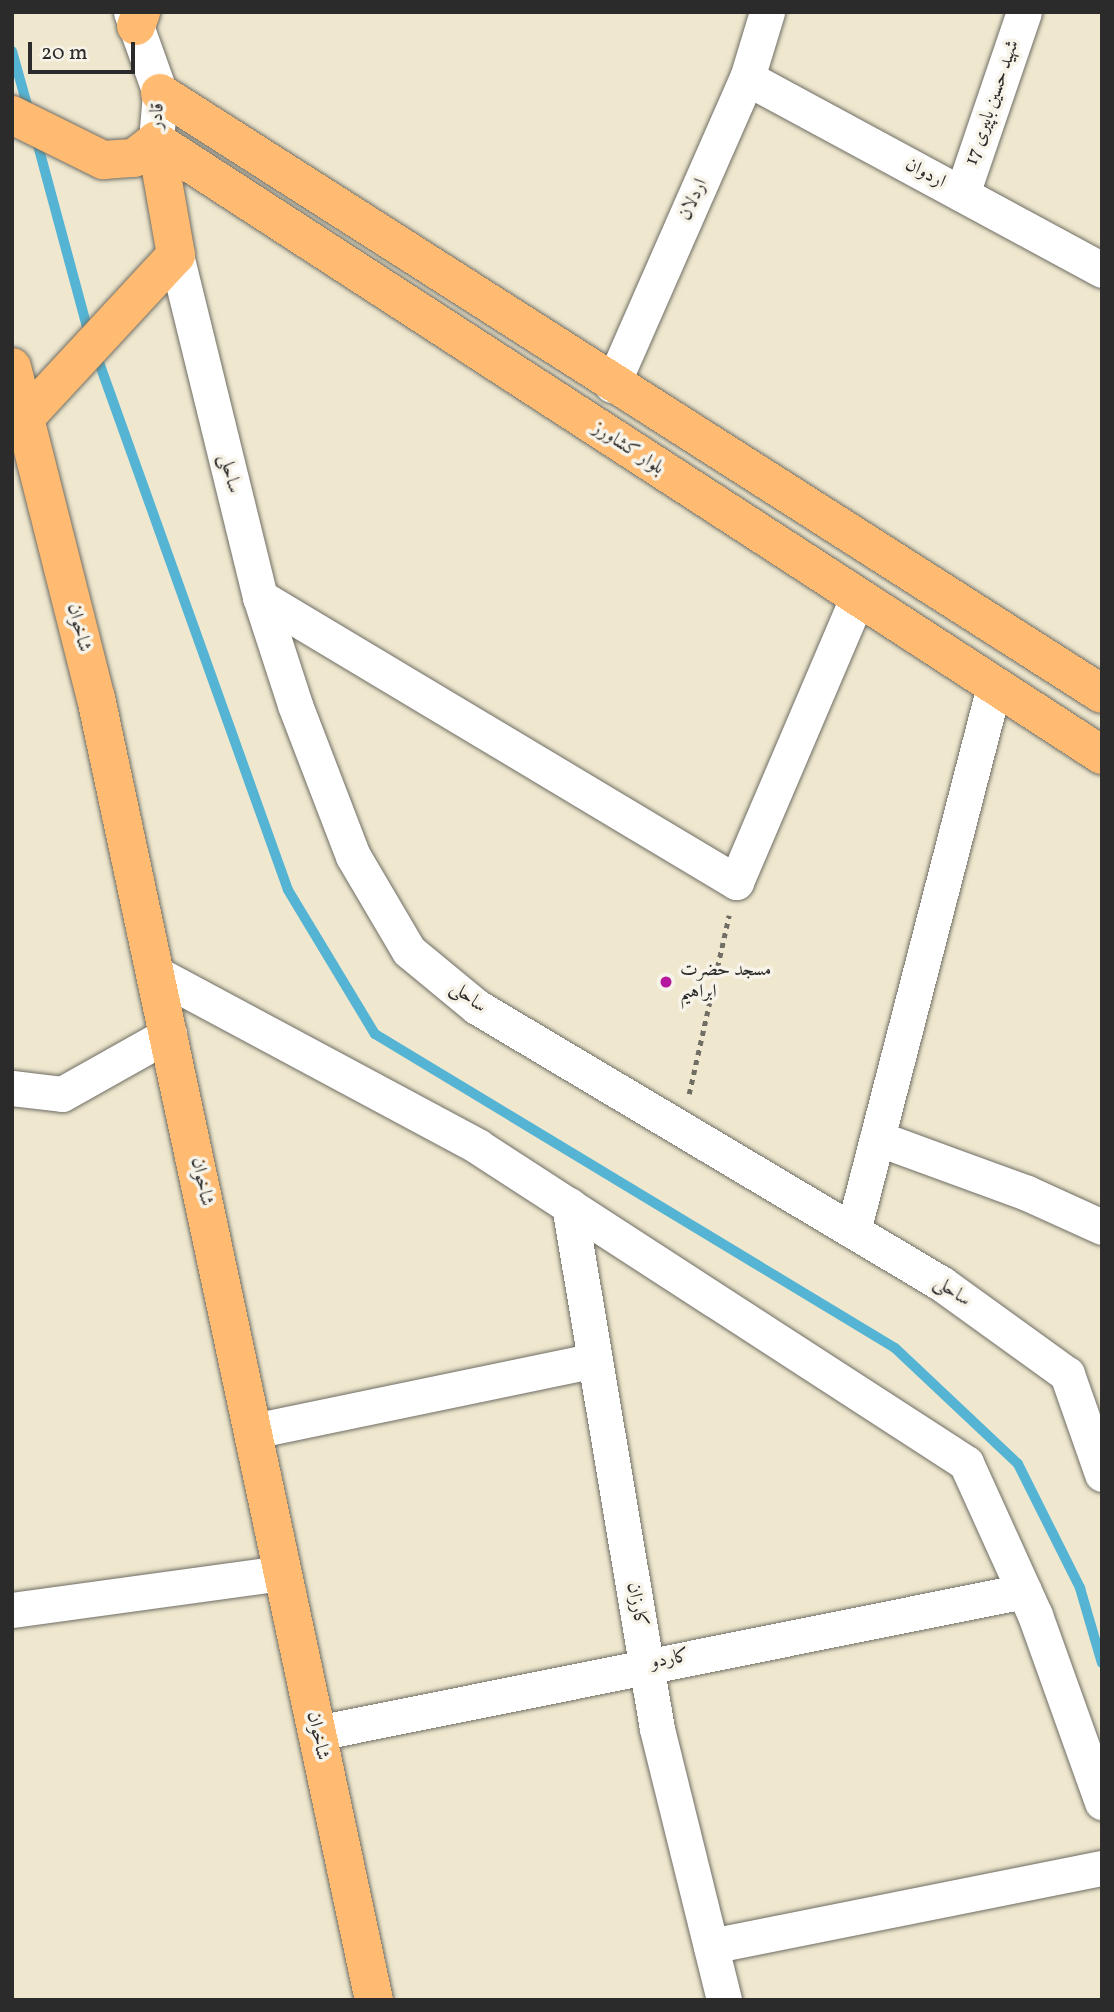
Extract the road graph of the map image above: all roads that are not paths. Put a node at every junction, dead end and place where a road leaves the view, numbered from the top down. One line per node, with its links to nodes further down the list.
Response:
1 (767, 12): 4 (street, اردلان)
2 (1024, 12): 8 (street, شهید حسین باپیری 17)
3 (136, 17): 5 (street, قادر)
4 (747, 78): 8 (street, اردوان); 12 (street, اردلان)
5 (160, 93): 7 (street, قادر); 12 (main road)
6 (12, 115): 7 (main road)
7 (156, 141): 9 (main road); 15 (main road, بلوار کشاورز)
8 (962, 194): 10 (street, اردوان)
9 (167, 266): 13 (main road); 14 (street, ساحلی)
10 (1102, 270)
11 (12, 367): 13 (main road, شاخوان)
12 (612, 385): 17 (main road)
13 (25, 418): 19 (main road, شاخوان)
14 (260, 597): 15 (street); 25 (street, ساحلی)
15 (857, 598): 16 (main road, بلوار کشاورز)
16 (994, 686): 18 (main road, بلوار کشاورز); 22 (street)
17 (1102, 694)
18 (1102, 755)
19 (155, 973): 20 (main road, شاخوان); 23 (street)
20 (169, 1034): 21 (street); 29 (main road, شاخوان)
21 (12, 1088)
22 (877, 1138): 24 (street); 25 (street)
23 (569, 1205): 26 (street, کارزان); 32 (street)
24 (1102, 1227)
25 (853, 1231): 27 (street, ساحلی)
26 (596, 1360): 29 (street); 34 (street, کارزان)
27 (1068, 1374): 28 (street, ساحلی); 30 (street)
28 (1102, 1394)
29 (253, 1431): 31 (main road, شاخوان)
30 (1102, 1474)
31 (283, 1573): 33 (street); 35 (main road, شاخوان)
32 (1024, 1591): 34 (street, کاردو); 36 (street)
33 (12, 1610)
34 (646, 1664): 35 (street, کاردو); 38 (street, کارزان)
35 (317, 1733): 39 (main road, شاخوان)
36 (1102, 1802)
37 (1102, 1868): 38 (street)
38 (711, 1946): 40 (street, کارزان)
39 (374, 2000)
40 (724, 2000)

